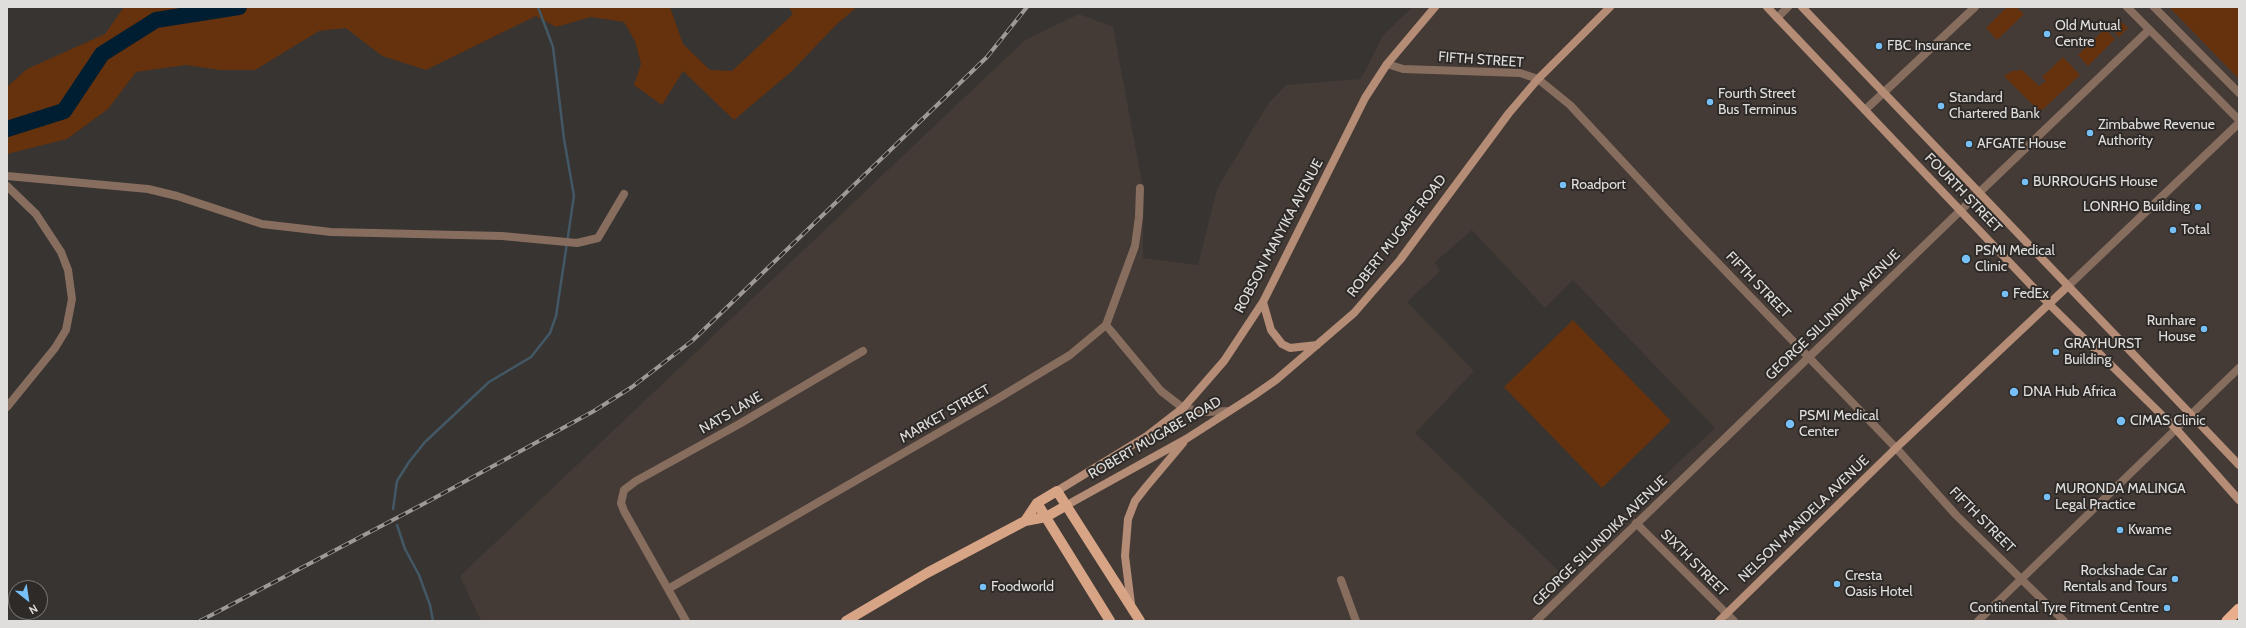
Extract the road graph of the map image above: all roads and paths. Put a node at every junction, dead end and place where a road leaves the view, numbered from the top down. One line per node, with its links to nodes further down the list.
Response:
1 (1435, 7): 11 (main road, ROBSON MANYIKA AVENUE)
2 (1610, 7): 12 (main road, ROBERT MUGABE ROAD)
3 (1767, 7): 9 (main road, FOURTH STREET)
4 (1788, 7): 9 (street)
5 (1802, 7): 13 (main road)
6 (1975, 7): 13 (street)
7 (2127, 7): 10 (street)
8 (2154, 7): 14 (street)
9 (1777, 18): 15 (main road, FOURTH STREET)
10 (2149, 30): 16 (street); 21 (street, GEORGE SILUNDIKA AVENUE)
11 (1387, 64): 12 (street, FIFTH STREET); 25 (main road, ROBSON MANYIKA AVENUE)
12 (1538, 79): 28 (main road, ROBERT MUGABE ROAD); 30 (street, FIFTH STREET)
13 (1883, 92): 15 (street); 21 (main road)
14 (2239, 93)
15 (1864, 110): 23 (main road, FOURTH STREET)
16 (2239, 120)
17 (2239, 123): 24 (street, NELSON MANDELA AVENUE)
18 (7, 176): 22 (street)
19 (7, 186): 32 (street)
20 (1140, 188): 27 (street)
21 (1979, 192): 23 (street, GEORGE SILUNDIKA AVENUE); 24 (main road)
22 (624, 194)
23 (1960, 210): 26 (main road, FOURTH STREET); 30 (street, GEORGE SILUNDIKA AVENUE)
24 (2068, 286): 26 (main road, NELSON MANDELA AVENUE); 35 (main road)
25 (1263, 302): 28 (main road); 33 (main road, ROBSON MANYIKA AVENUE)
26 (2049, 304): 36 (main road, FOURTH STREET); 38 (main road, NELSON MANDELA AVENUE)
27 (1106, 325): 33 (street); 49 (street, MARKET STREET)
28 (1318, 345): 34 (main road, ROBERT MUGABE ROAD)
29 (863, 351): 49 (street, NATS LANE)
30 (1809, 357): 38 (street, FIFTH STREET); 46 (street, GEORGE SILUNDIKA AVENUE)
31 (2239, 368): 35 (street)
32 (7, 407)
33 (1183, 408): 34 (street); 40 (main road, ROBSON MANYIKA AVENUE)
34 (1229, 411): 37 (main road, ROBERT MUGABE ROAD)
35 (2192, 414): 36 (street); 39 (main road)
36 (2176, 430): 41 (main road, FOURTH STREET); 47 (street)
37 (1186, 439): 43 (main road, ROBERT MUGABE ROAD); 50 (main road)
38 (1896, 448): 47 (street, FIFTH STREET); 52 (main road, NELSON MANDELA AVENUE)
39 (2239, 465)
40 (1057, 491): 42 (main road, ROBSON MANYIKA AVENUE); 43 (main road)
41 (2239, 500)
42 (1037, 503): 44 (main road); 45 (main road, ROBERT MUGABE ROAD)
43 (1067, 505): 44 (main road, ROBERT MUGABE ROAD); 50 (main road)
44 (1046, 517): 45 (main road, ROBERT MUGABE ROAD); 55 (main road)
45 (1025, 521): 54 (main road, ROBERT MUGABE ROAD)
46 (1636, 523): 52 (street, SIXTH STREET); 58 (street, GEORGE SILUNDIKA AVENUE)
47 (2023, 579): 61 (street); 62 (street, FIFTH STREET)
48 (1341, 580): 57 (street)
49 (668, 589): 53 (street)
50 (1131, 606): 56 (main road)
51 (2239, 608): 63 (highway)
52 (1726, 613): 59 (main road, NELSON MANDELA AVENUE); 60 (street, SIXTH STREET)
53 (686, 621)
54 (846, 621)
55 (1110, 621)
56 (1140, 621)
57 (1356, 621)
58 (1536, 621)
59 (1719, 621)
60 (1734, 621)
61 (1978, 621)
62 (2064, 621)
63 (2227, 621)

